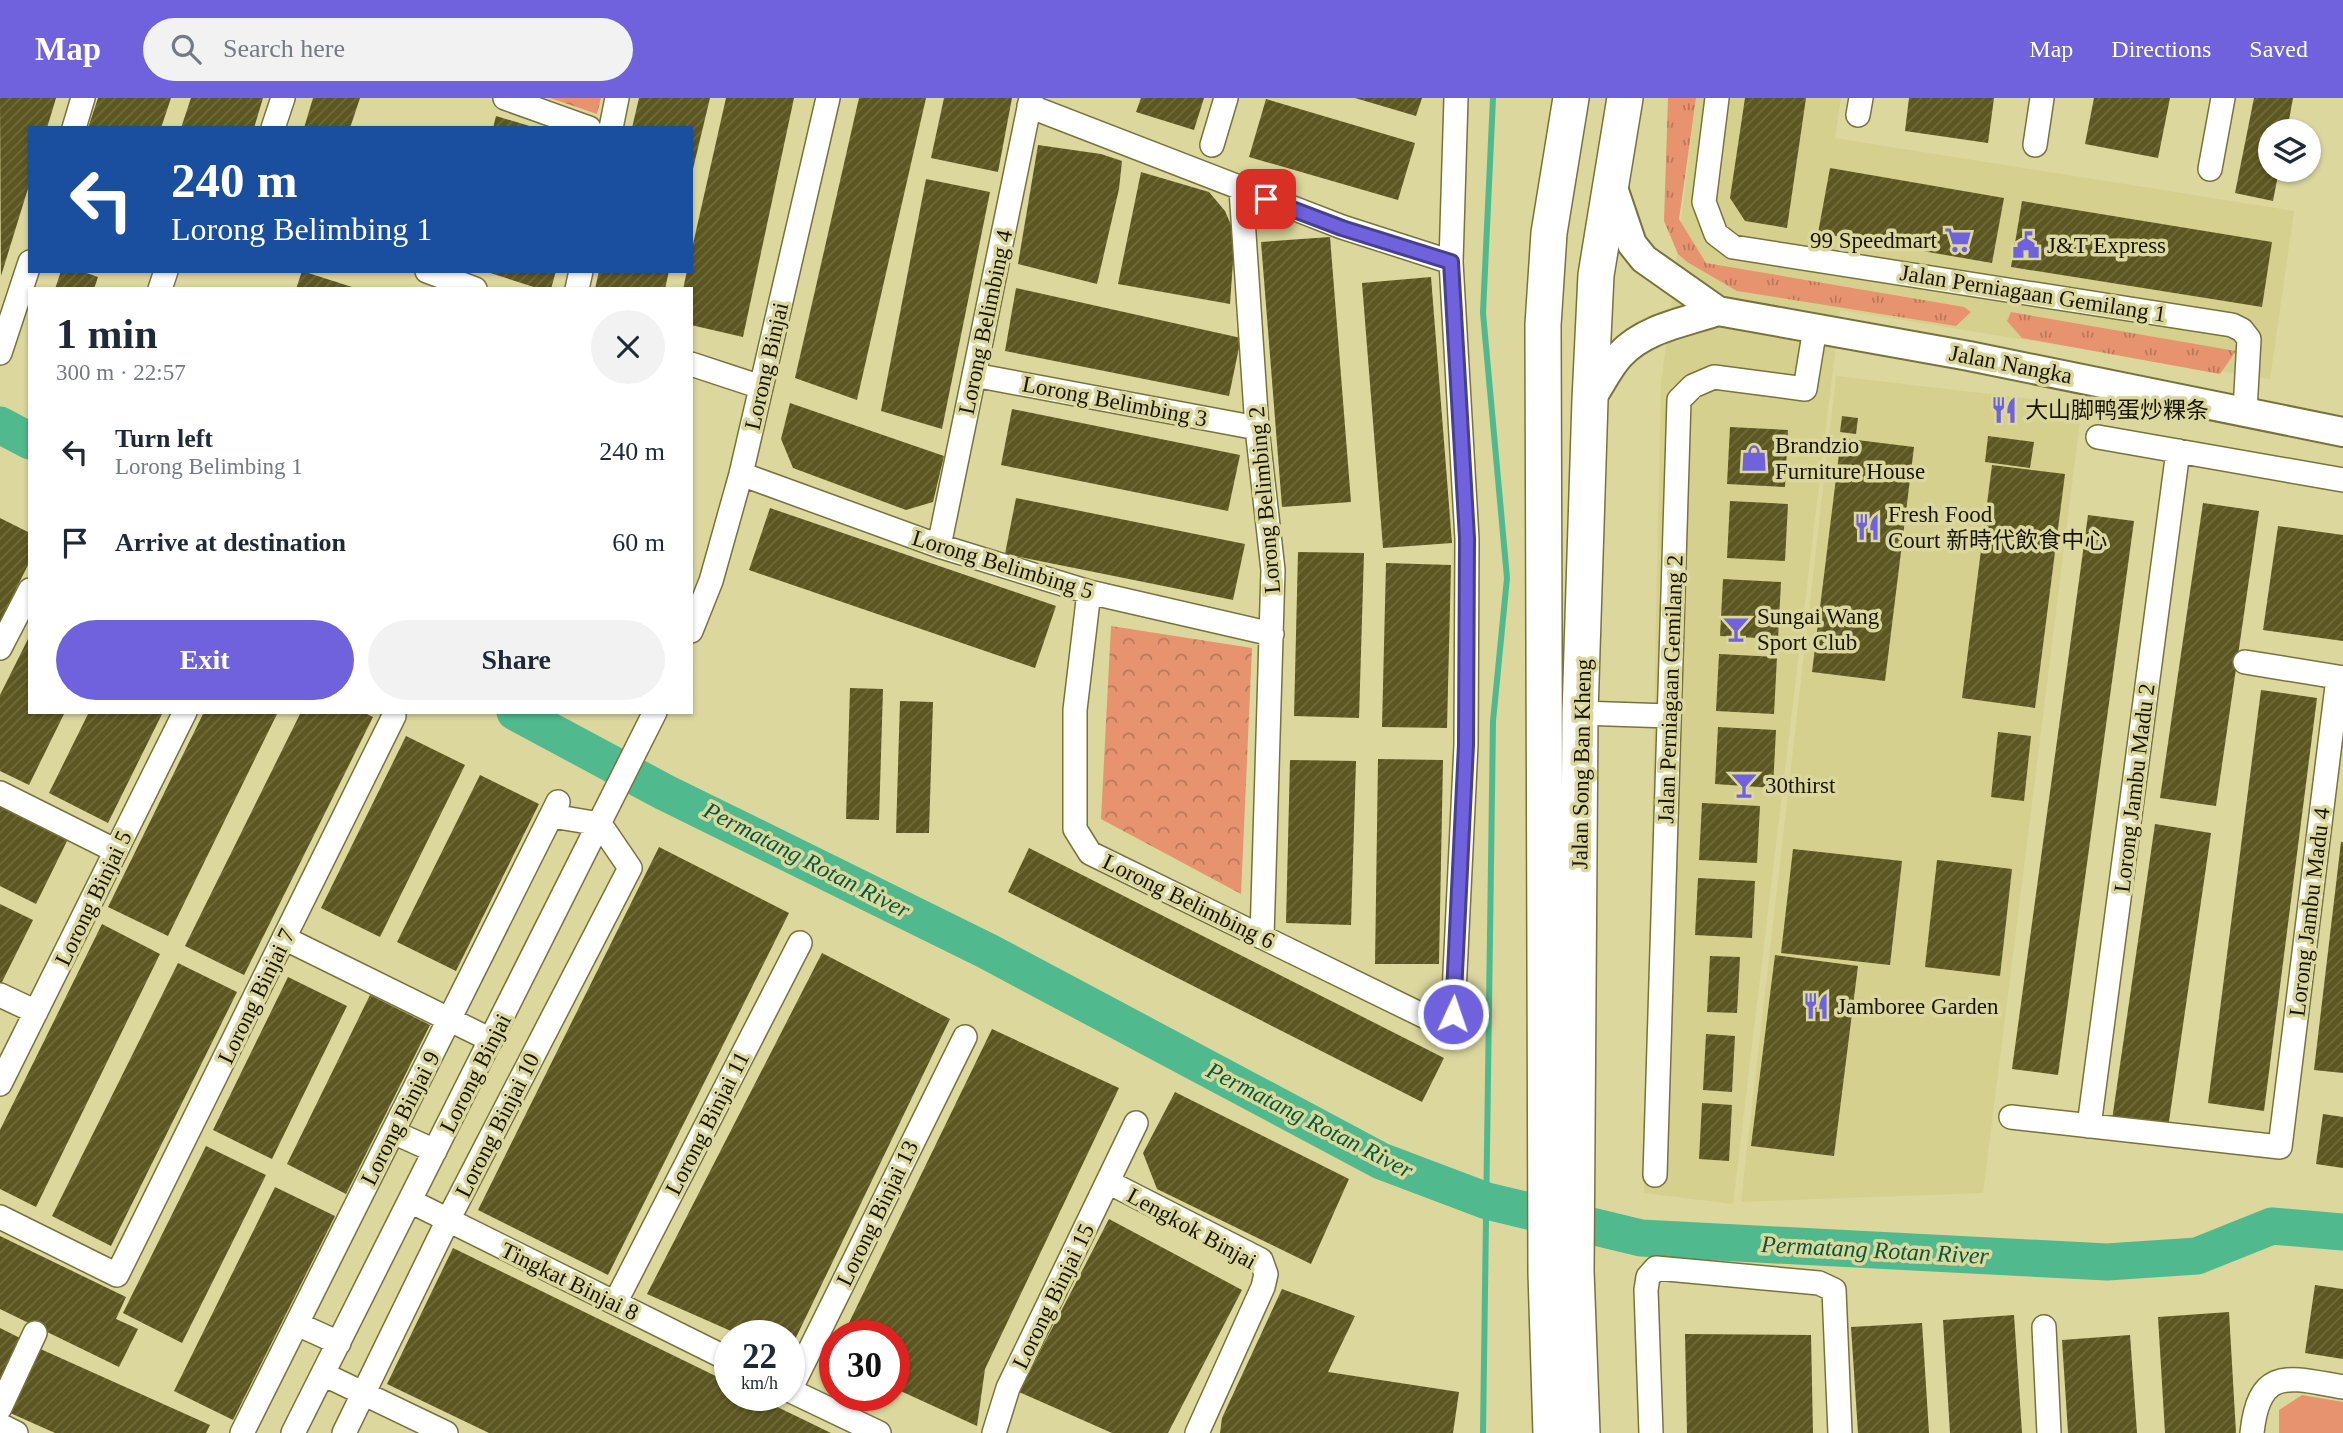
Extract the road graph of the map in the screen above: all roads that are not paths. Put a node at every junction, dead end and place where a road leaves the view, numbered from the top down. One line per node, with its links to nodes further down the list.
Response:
1 (83, 98): 14 (street)
2 (283, 98): 15 (street)
3 (505, 98): 16 (street)
4 (617, 98): 17 (street)
5 (828, 98): 32 (street, Lorong Binjai)
6 (1226, 98): 18 (street)
7 (1456, 98): 23 (street)
8 (1571, 98): 73 (main road, Jalan Song Ban Kheng)
9 (1625, 98): 21 (main road, Jalan Song Ban Kheng)
10 (1717, 98): 34 (street, Jalan Perniagaan Gemilang 1)
11 (2042, 98): 19 (street)
12 (2222, 98): 20 (street)
13 (1030, 102): 22 (street); 31 (street, Lorong Belimbing 4)
14 (75, 126)
15 (274, 126)
16 (583, 126)
17 (611, 126)
18 (1212, 145)
19 (2035, 145)
20 (2210, 169)
21 (1610, 180): 27 (street, Jalan Nangka); 33 (main road, Jalan Song Ban Kheng)
22 (1241, 189): 23 (street); 35 (street, Lorong Belimbing 2)
23 (1451, 262): 57 (street, Lorong Belimbing 6)
24 (28, 268): 29 (street)
25 (432, 273): 26 (street)
26 (470, 287)
27 (1718, 311): 28 (street, Jalan Nangka); 33 (street, Jalan Nangka)
28 (1815, 328): 34 (street, Jalan Nangka); 53 (street, Jalan Perniagaan Gemilang 2)
29 (0, 353)
30 (693, 365): 32 (street)
31 (974, 375): 35 (street, Lorong Belimbing 3); 41 (street, Lorong Belimbing 4)
32 (761, 387): 39 (street, Lorong Binjai)
33 (1590, 400): 49 (main road, Jalan Song Ban Kheng)
34 (2245, 410): 36 (street, Jalan Nangka)
35 (1257, 428): 45 (street, Lorong Belimbing 2)
36 (2343, 432)
37 (2098, 437): 38 (street)
38 (2178, 451): 40 (street); 68 (street, Lorong Jambu Madu 2)
39 (741, 474): 41 (street, Lorong Belimbing 5); 44 (street, Lorong Binjai)
40 (2343, 480)
41 (939, 546): 42 (street, Lorong Belimbing 5)
42 (1089, 592): 45 (street, Lorong Belimbing 5); 57 (street, Lorong Belimbing 6)
43 (28, 594): 46 (street)
44 (693, 626)
45 (1272, 634): 57 (street, Lorong Belimbing 2)
46 (0, 648)
47 (2245, 662): 48 (street)
48 (2341, 678): 68 (street, Lorong Jambu Madu 4)
49 (1580, 713): 53 (street); 73 (main road, Jalan Song Ban Kheng)
50 (184, 714): 56 (street, Lorong Binjai 5)
51 (654, 715): 55 (street, Lorong Binjai)
52 (394, 716): 58 (street, Lorong Binjai 7)
53 (1669, 716): 71 (street, Jalan Perniagaan Gemilang 2)
54 (0, 793): 56 (street)
55 (604, 815): 62 (street, Lorong Binjai 9); 64 (street, Lorong Binjai); 76 (street, Lorong Binjai 10)
56 (116, 851): 61 (street, Lorong Binjai 5)
57 (1262, 937)
58 (284, 938): 62 (street); 75 (street, Lorong Binjai 7)
59 (800, 943): 78 (street, Lorong Binjai 11)
60 (0, 995): 61 (street)
61 (36, 1012): 65 (street, Lorong Binjai 5)
62 (450, 1020): 64 (street); 69 (street, Lorong Binjai 9)
63 (965, 1037): 84 (street, Lorong Binjai 13)
64 (491, 1040): 70 (street, Lorong Binjai)
65 (0, 1084)
66 (2011, 1116): 68 (street)
67 (1136, 1123): 72 (street, Lorong Binjai 15)
68 (2089, 1126)
69 (393, 1132): 70 (street); 79 (street, Lorong Binjai 9)
70 (435, 1152): 74 (street, Lorong Binjai)
71 (1654, 1175)
72 (1108, 1182): 97 (street, Lorong Binjai 15); 98 (street, Lengkok Binjai)
73 (1562, 1187): 77 (main road, Jalan Song Ban Kheng)
74 (410, 1201): 76 (street, Tingkat Binjai 8); 82 (street, Lorong Binjai)
75 (0, 1217)
76 (448, 1220): 78 (street, Tingkat Binjai 8); 87 (street, Lorong Binjai 10)
77 (1561, 1272): 99 (main road, Jalan Song Ban Kheng); 100 (main road, Jalan Song Ban Kheng)
78 (615, 1303): 83 (street, Tingkat Binjai 8)
79 (297, 1324): 82 (street); 92 (street, Lorong Binjai 9)
80 (2044, 1327): 103 (street)
81 (35, 1333): 89 (street)
82 (339, 1343): 85 (street, Lorong Binjai)
83 (714, 1352)
84 (805, 1360)
85 (323, 1374): 87 (street); 93 (street, Lorong Binjai)
86 (2343, 1387): 104 (street)
87 (362, 1393): 94 (street, Lorong Binjai 10); 95 (street)
88 (805, 1397): 96 (street)
89 (0, 1408)
90 (0, 1425): 91 (street)
91 (16, 1433)
92 (242, 1433)
93 (293, 1433)
94 (344, 1433)
95 (446, 1433)
96 (878, 1433)
97 (994, 1433)
98 (1197, 1433)
99 (1550, 1433)
100 (1582, 1433)
101 (1651, 1433): 102 (street)
102 (1840, 1433)
103 (2049, 1433)
104 (2252, 1433)

